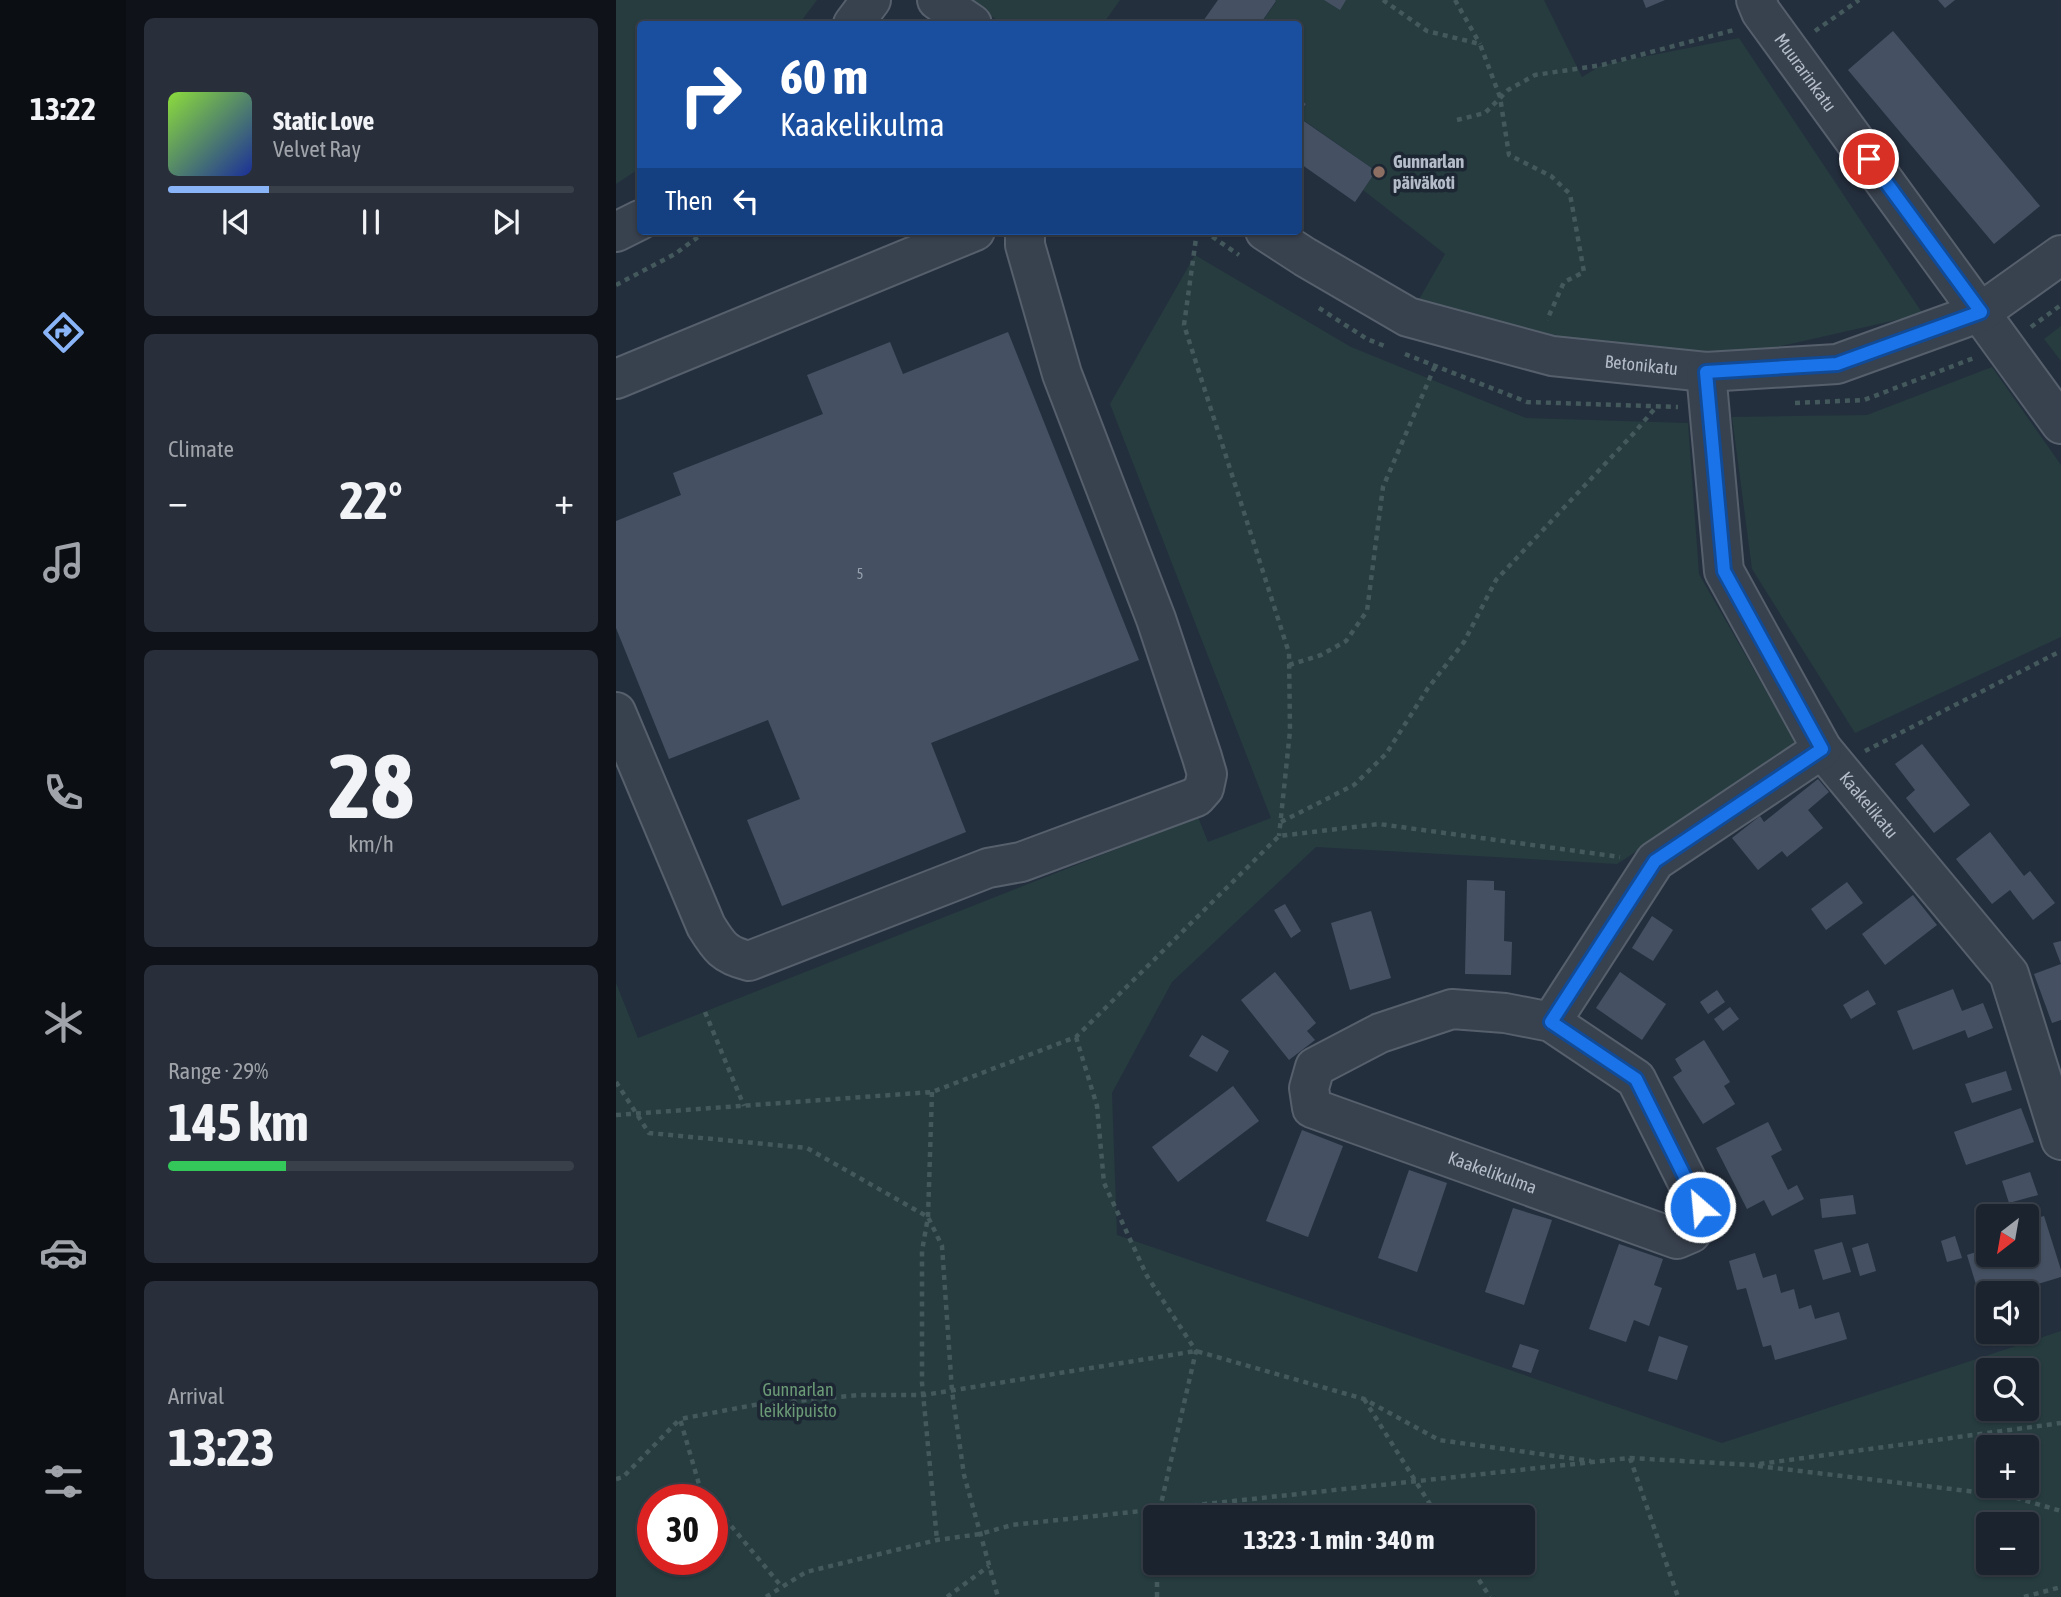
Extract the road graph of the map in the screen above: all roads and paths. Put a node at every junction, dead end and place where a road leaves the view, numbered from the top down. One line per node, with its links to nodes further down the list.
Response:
1 (871, 0): 6 (street)
2 (937, 0): 7 (street)
3 (1383, 0): 9 (path)
4 (1455, 0): 9 (path)
5 (1859, 0): 8 (path)
6 (855, 21)
7 (968, 21)
8 (1771, 24): 10 (path); 21 (street, Muurarinkatu)
9 (1480, 44): 10 (path)
10 (1500, 97): 11 (path); 22 (path)
11 (1457, 120)
12 (637, 222): 13 (street)
13 (616, 232)
14 (701, 235): 20 (path)
15 (965, 235): 25 (street)
16 (1025, 235): 30 (street)
17 (1196, 235): 29 (path)
18 (1271, 235): 22 (street, Betonikatu)
19 (2061, 256): 21 (street, Betonikatu)
20 (616, 285)
21 (1981, 312): 24 (street, Betonikatu); 27 (street, Muurarinkatu)
22 (1534, 351): 24 (street, Betonikatu)
23 (1435, 366): 29 (path)
24 (1706, 372): 31 (street, Kaakelikatu)
25 (616, 379)
26 (1657, 406): 32 (path)
27 (2061, 424)
28 (2061, 652): 31 (path)
29 (1289, 666): 32 (path)
30 (616, 712)
31 (1829, 757): 34 (street); 43 (street, Kaakelikatu)
32 (1280, 822): 33 (path)
33 (1279, 836): 34 (path); 37 (path)
34 (1655, 861): 36 (street)
35 (705, 1012): 40 (path)
36 (1551, 1022): 36 (street, Kaakelikulma)
37 (1076, 1037): 39 (path); 45 (path)
38 (616, 1082): 41 (path)
39 (932, 1092): 40 (path); 44 (path)
40 (744, 1106): 41 (path)
41 (636, 1113): 42 (path); 44 (path)
42 (616, 1115)
43 (2061, 1140)
44 (928, 1217): 46 (path); 47 (path)
45 (1196, 1351): 46 (path); 48 (path); 57 (path)
46 (952, 1391): 47 (path); 63 (path)
47 (924, 1395): 49 (path); 64 (path)
48 (1364, 1399): 52 (path); 55 (path)
49 (680, 1419): 54 (path); 56 (path)
50 (2061, 1423): 53 (path)
51 (1630, 1458): 52 (path); 53 (path); 75 (path)
52 (1599, 1462): 55 (path)
53 (1752, 1465): 61 (path)
54 (616, 1479)
55 (1415, 1481): 58 (path); 59 (path)
56 (699, 1484)
57 (1159, 1505)
58 (1195, 1505)
59 (1430, 1505)
60 (1143, 1511): 63 (path)
61 (2061, 1511)
62 (728, 1522): 68 (path)
63 (980, 1534): 64 (path); 65 (path)
64 (937, 1540): 68 (path)
65 (989, 1566): 71 (path); 72 (path)
66 (1157, 1575): 73 (path)
67 (1476, 1575): 74 (path)
68 (782, 1587): 70 (path)
69 (2061, 1587): 76 (path)
70 (766, 1597)
71 (947, 1597)
72 (998, 1597)
73 (1157, 1597)
74 (1490, 1597)
75 (1678, 1597)
76 (2024, 1597)

